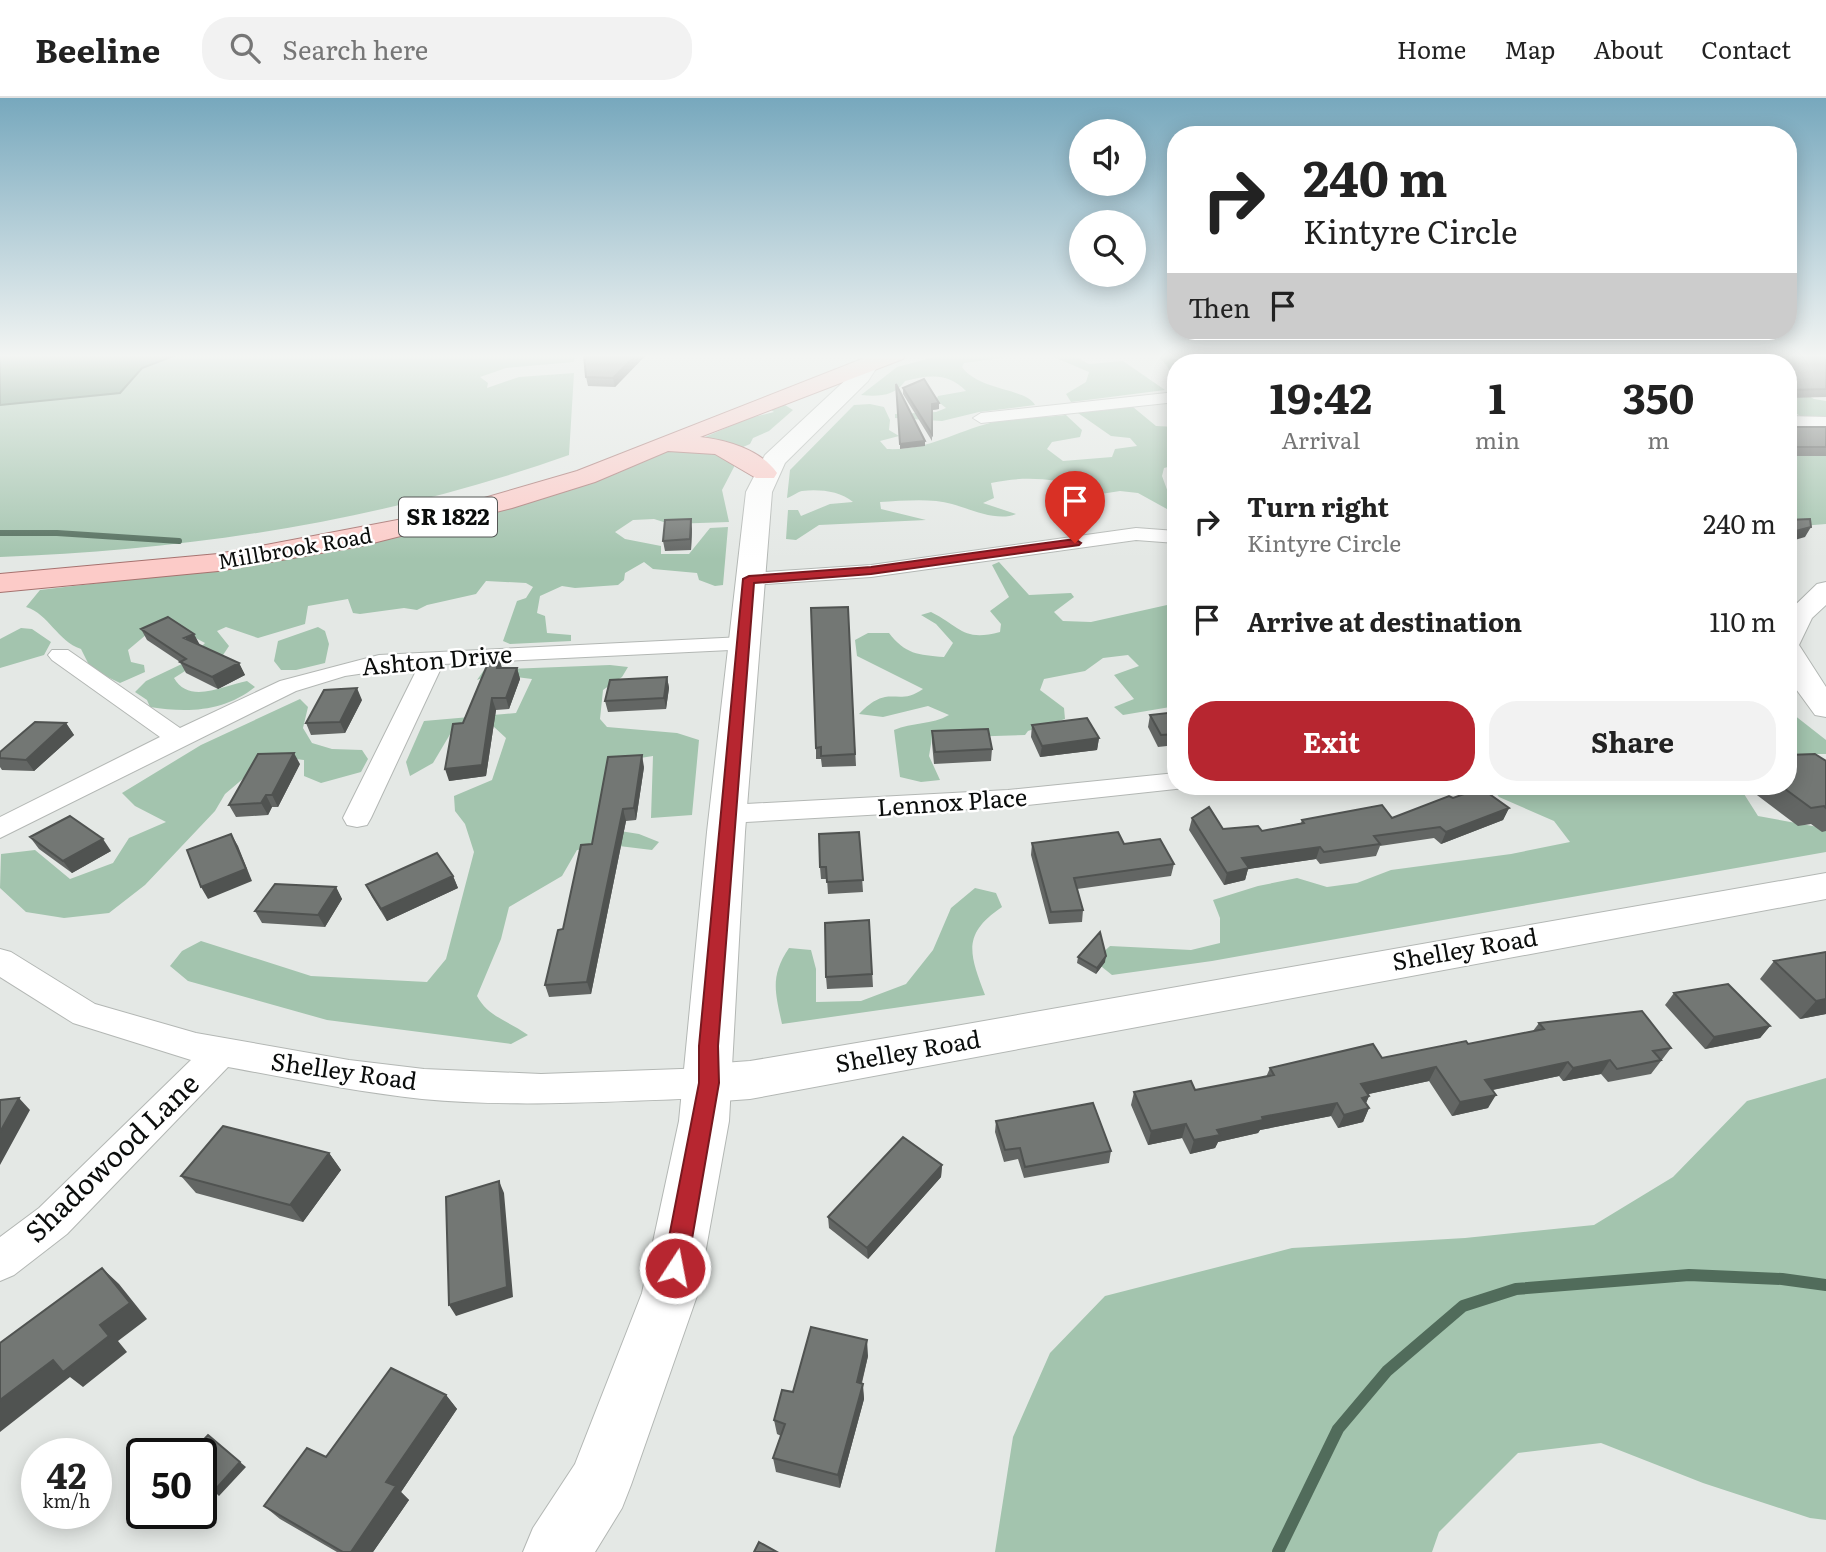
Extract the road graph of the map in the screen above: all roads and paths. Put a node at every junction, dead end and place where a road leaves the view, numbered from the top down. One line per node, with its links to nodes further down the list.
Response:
1 (681, 423): 7 (main road, SR 1822)
2 (716, 423): 4 (main road, Millbrook Road / SR 1822)
3 (812, 423): 5 (main road)
4 (656, 447): 5 (main road); 9 (main road, Millbrook Road / SR 1822)
5 (765, 473): 8 (main road)
6 (1167, 536): 8 (street)
7 (0, 567)
8 (749, 579): 12 (main road)
9 (0, 583)
10 (1826, 590): 11 (street)
11 (1797, 621)
12 (743, 644): 14 (street, Ashton Drive); 19 (main road)
13 (60, 655): 17 (street)
14 (435, 657): 17 (street, Ashton Drive); 20 (street)
15 (1797, 669): 16 (street)
16 (1826, 708)
17 (179, 739): 21 (street, Ashton Drive)
18 (1167, 783): 19 (street, Lennox Place)
19 (728, 814): 25 (main road)
20 (357, 818)
21 (0, 829)
22 (1826, 886): 25 (street, Shelley Road)
23 (0, 961): 24 (street, Shelley Road)
24 (221, 1052): 25 (street, Shelley Road); 26 (street, Shadowood Lane)
25 (709, 1083): 27 (main road)
26 (0, 1261)
27 (557, 1552)

